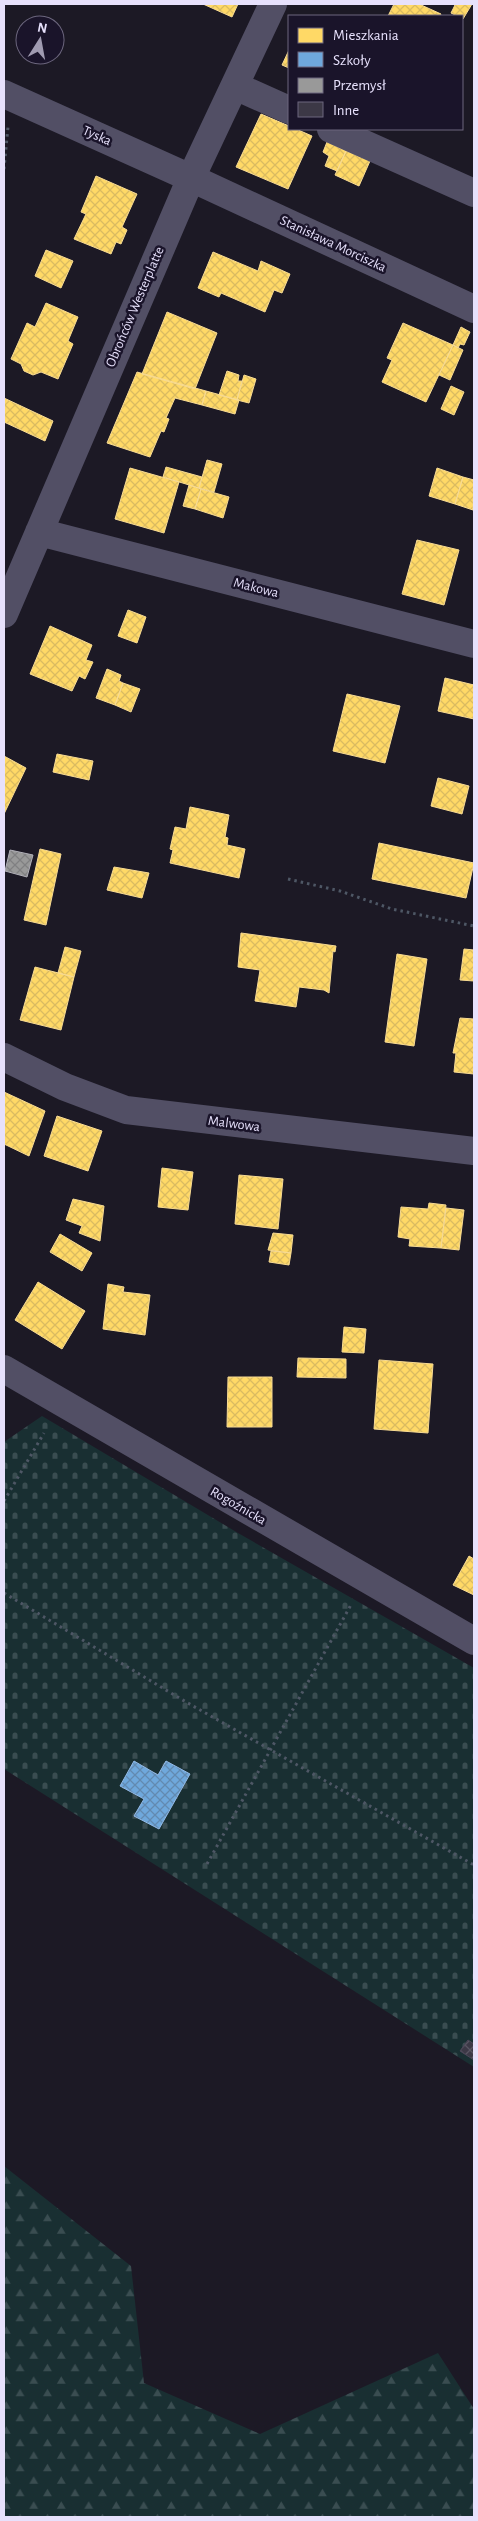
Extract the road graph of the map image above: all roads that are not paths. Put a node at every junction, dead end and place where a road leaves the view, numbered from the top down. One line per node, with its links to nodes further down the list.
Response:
1 (273, 4): 2 (street, Obrońców Westerplatte)
2 (235, 86): 4 (street); 6 (street, Obrońców Westerplatte)
3 (4, 94): 6 (street, Tyska)
4 (288, 110)
5 (333, 130): 7 (street)
6 (191, 178): 8 (street, Stanisława Morciszka); 9 (street, Obrońców Westerplatte)
7 (474, 193)
8 (474, 309)
9 (39, 532): 10 (street, Obrońców Westerplatte); 11 (street, Makowa)
10 (4, 614)
11 (474, 644)
12 (4, 1057): 13 (street, Malwowa)
13 (474, 1151)
14 (7, 1379): 15 (street, Rogoźnicka)
15 (474, 1641)

